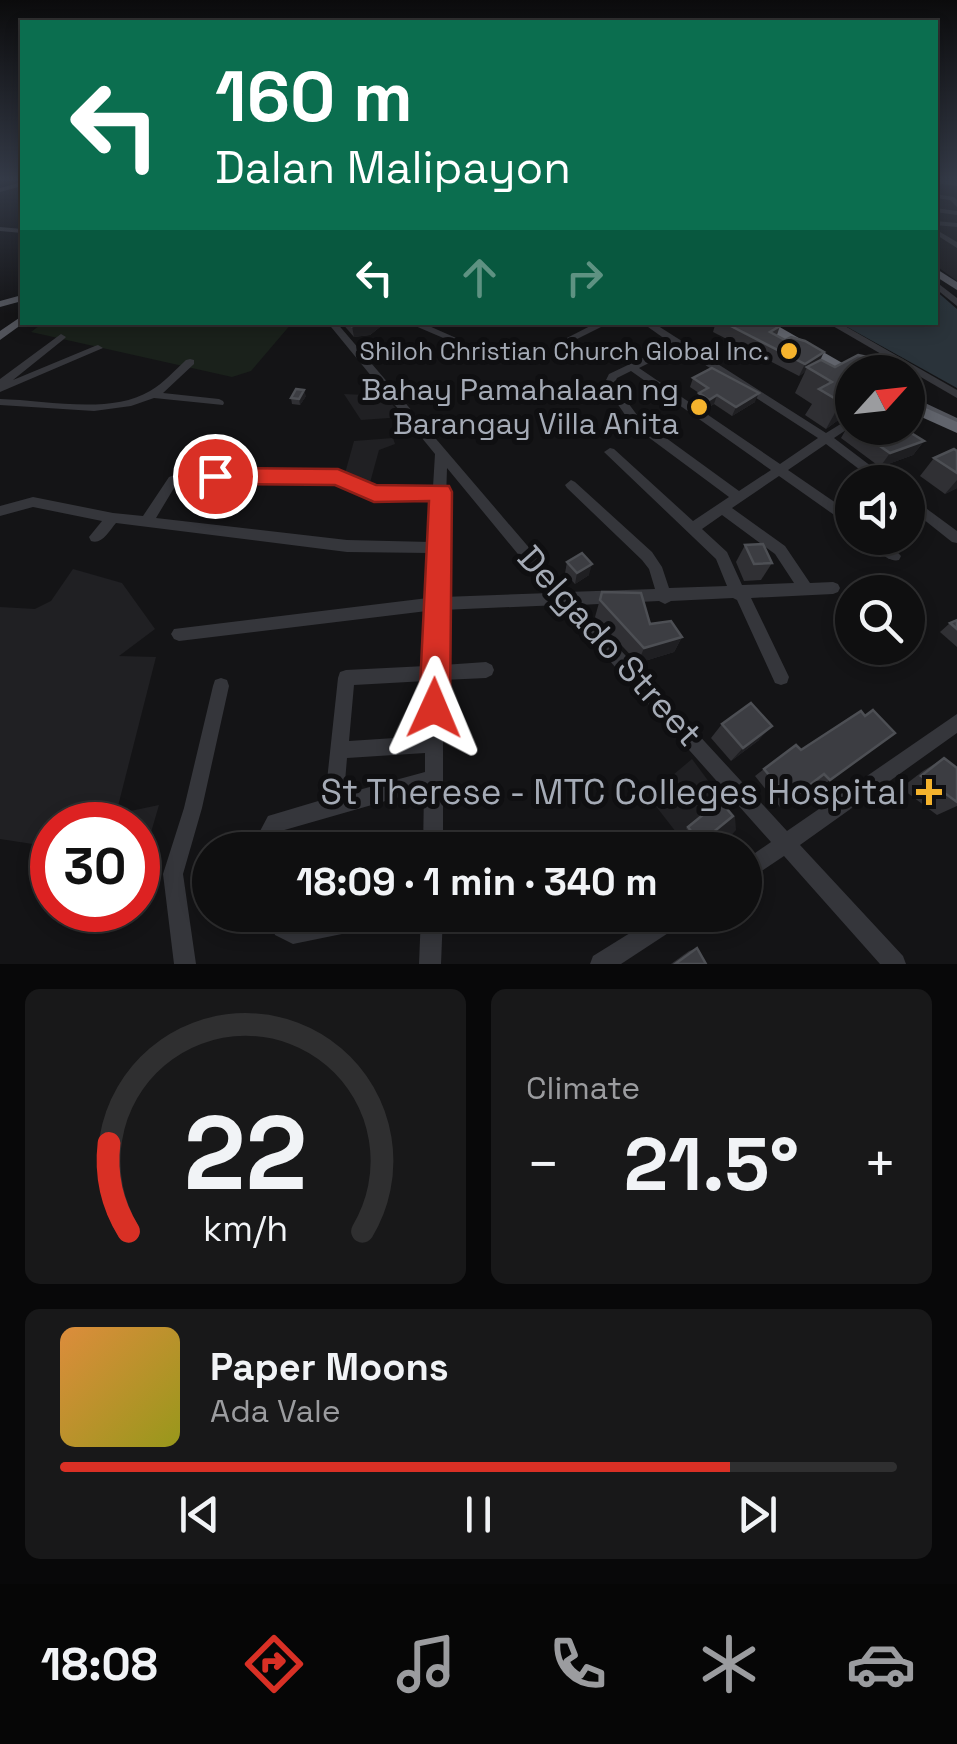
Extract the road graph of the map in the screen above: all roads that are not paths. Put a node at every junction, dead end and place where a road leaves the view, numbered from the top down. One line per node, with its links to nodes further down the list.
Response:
1 (938, 287): 2 (street)
2 (957, 303)
3 (20, 321): 11 (main road)
4 (333, 325): 31 (street, Delgado Street)
5 (417, 325): 13 (street)
6 (600, 325): 14 (street)
7 (650, 325): 15 (street)
8 (766, 325): 19 (highway)
9 (777, 325): 17 (highway)
10 (835, 325): 23 (street)
11 (0, 336)
12 (61, 337): 21 (street)
13 (458, 342)
14 (564, 342)
15 (679, 344): 20 (street); 30 (street)
16 (98, 348): 21 (street)
17 (835, 358)
18 (190, 362): 22 (street)
19 (835, 365)
20 (631, 366): 34 (street); 37 (street)
21 (0, 387)
22 (153, 395): 24 (street); 25 (street)
23 (957, 395)
24 (0, 402)
25 (219, 403)
26 (925, 411): 28 (main road)
27 (925, 412): 28 (highway)
28 (957, 428)
29 (835, 432): 30 (street)
30 (826, 438): 33 (street); 34 (street)
31 (441, 452): 36 (street); 52 (street, Delgado Street)
32 (610, 452): 44 (street)
33 (862, 465)
34 (778, 468): 37 (street); 38 (street)
35 (571, 486): 51 (street)
36 (441, 492): 43 (street); 47 (street)
37 (738, 498): 39 (street)
38 (835, 508)
39 (723, 509): 44 (street); 49 (street)
40 (0, 511): 42 (street)
41 (925, 513): 46 (street)
42 (113, 518): 43 (street); 45 (street)
43 (147, 522): 47 (street)
44 (693, 528): 50 (street)
45 (96, 537)
46 (957, 538)
47 (438, 548): 53 (street)
48 (832, 588): 49 (street)
49 (806, 589): 50 (street)
50 (740, 594): 51 (street); 57 (street)
51 (664, 598): 52 (street)
52 (564, 599): 53 (street); 66 (street, Delgado Street)
53 (435, 604): 54 (street); 56 (street)
54 (179, 634)
55 (486, 670): 56 (street)
56 (435, 672): 60 (street); 61 (street)
57 (781, 676)
58 (221, 686): 70 (street)
59 (957, 723): 66 (street)
60 (433, 744): 61 (street); 62 (street)
61 (340, 750): 63 (street)
62 (435, 778): 63 (street); 65 (street)
63 (334, 804): 64 (street)
64 (270, 832)
65 (434, 832)
66 (786, 846): 67 (street); 73 (street, Delgado Street)
67 (762, 861)
68 (431, 932): 71 (street)
69 (651, 932): 72 (street)
70 (185, 964)
71 (430, 964)
72 (600, 964)
73 (895, 964)

